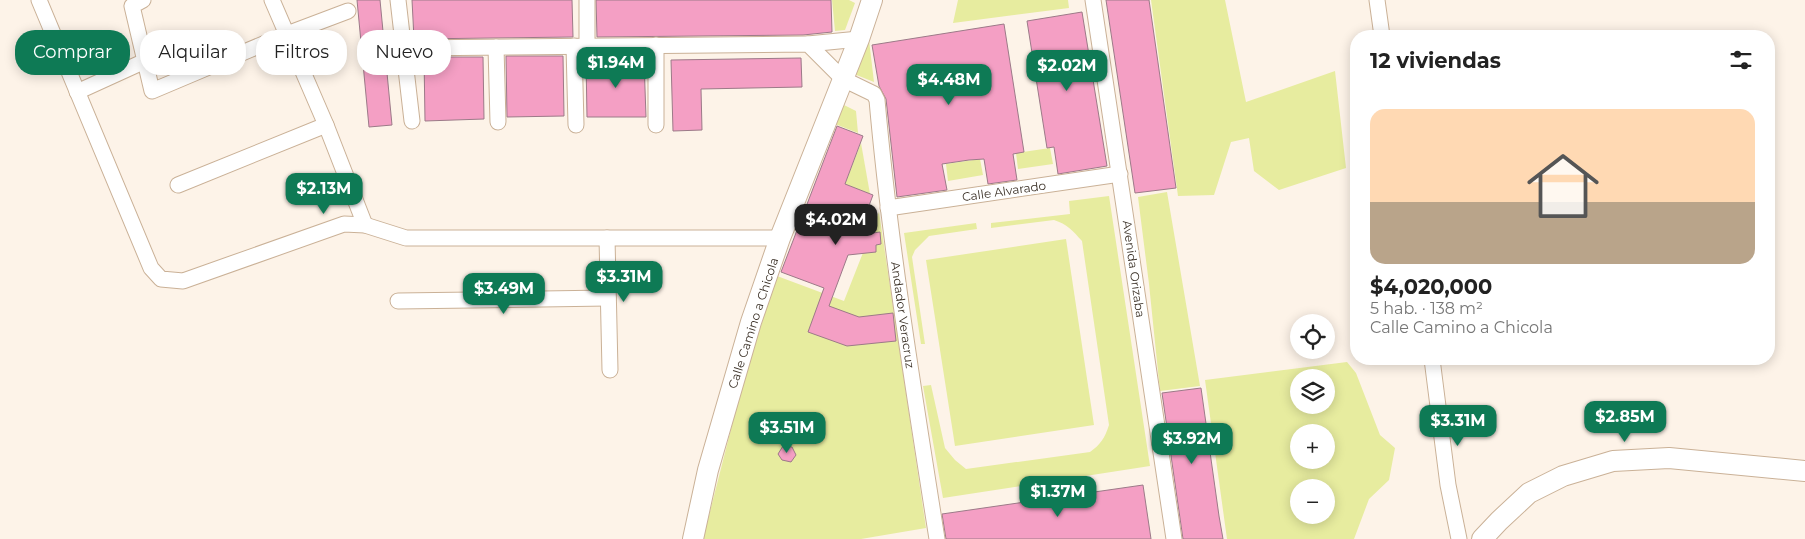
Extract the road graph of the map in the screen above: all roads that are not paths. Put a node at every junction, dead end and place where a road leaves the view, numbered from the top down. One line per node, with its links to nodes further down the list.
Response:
1 (39, 0): 27 (street)
2 (143, 0): 14 (street)
3 (272, 0): 10 (street)
4 (398, 0): 12 (street)
5 (587, 0): 18 (street)
6 (1093, 0): 33 (street, Avenida Orizaba)
7 (1377, 0): 13 (street)
8 (869, 2): 15 (street, Calle Camino a Chicola)
9 (348, 11): 11 (street)
10 (285, 30)
11 (298, 30)
12 (402, 30)
13 (1381, 30)
14 (140, 37)
15 (859, 39): 16 (street); 26 (street, Calle Camino a Chicola)
16 (808, 44): 17 (street); 26 (street)
17 (656, 45): 18 (street); 31 (street)
18 (581, 46): 20 (street); 32 (street)
19 (451, 47): 20 (street)
20 (496, 47): 29 (street)
21 (140, 64): 27 (street)
22 (149, 75): 23 (street)
23 (190, 75)
24 (305, 75): 30 (street)
25 (407, 75): 28 (street)
26 (843, 79): 35 (street, Andador Veracruz); 38 (street, Calle Camino a Chicola)
27 (77, 92): 36 (street)
28 (412, 121)
29 (498, 122)
30 (326, 124): 34 (street); 36 (street)
31 (656, 125)
32 (576, 126)
33 (1120, 174): 35 (street, Calle Alvarado); 46 (street, Avenida Orizaba)
34 (178, 185)
35 (888, 208): 45 (street, Andador Veracruz)
36 (365, 225): 37 (street)
37 (607, 238): 38 (street); 39 (street)
38 (780, 238): 44 (street, Calle Camino a Chicola)
39 (608, 298): 40 (street); 42 (street)
40 (398, 301)
41 (1433, 365): 47 (street)
42 (610, 370)
43 (1805, 471): 48 (street)
44 (693, 539)
45 (937, 539)
46 (1174, 539)
47 (1459, 539)
48 (1482, 539)

